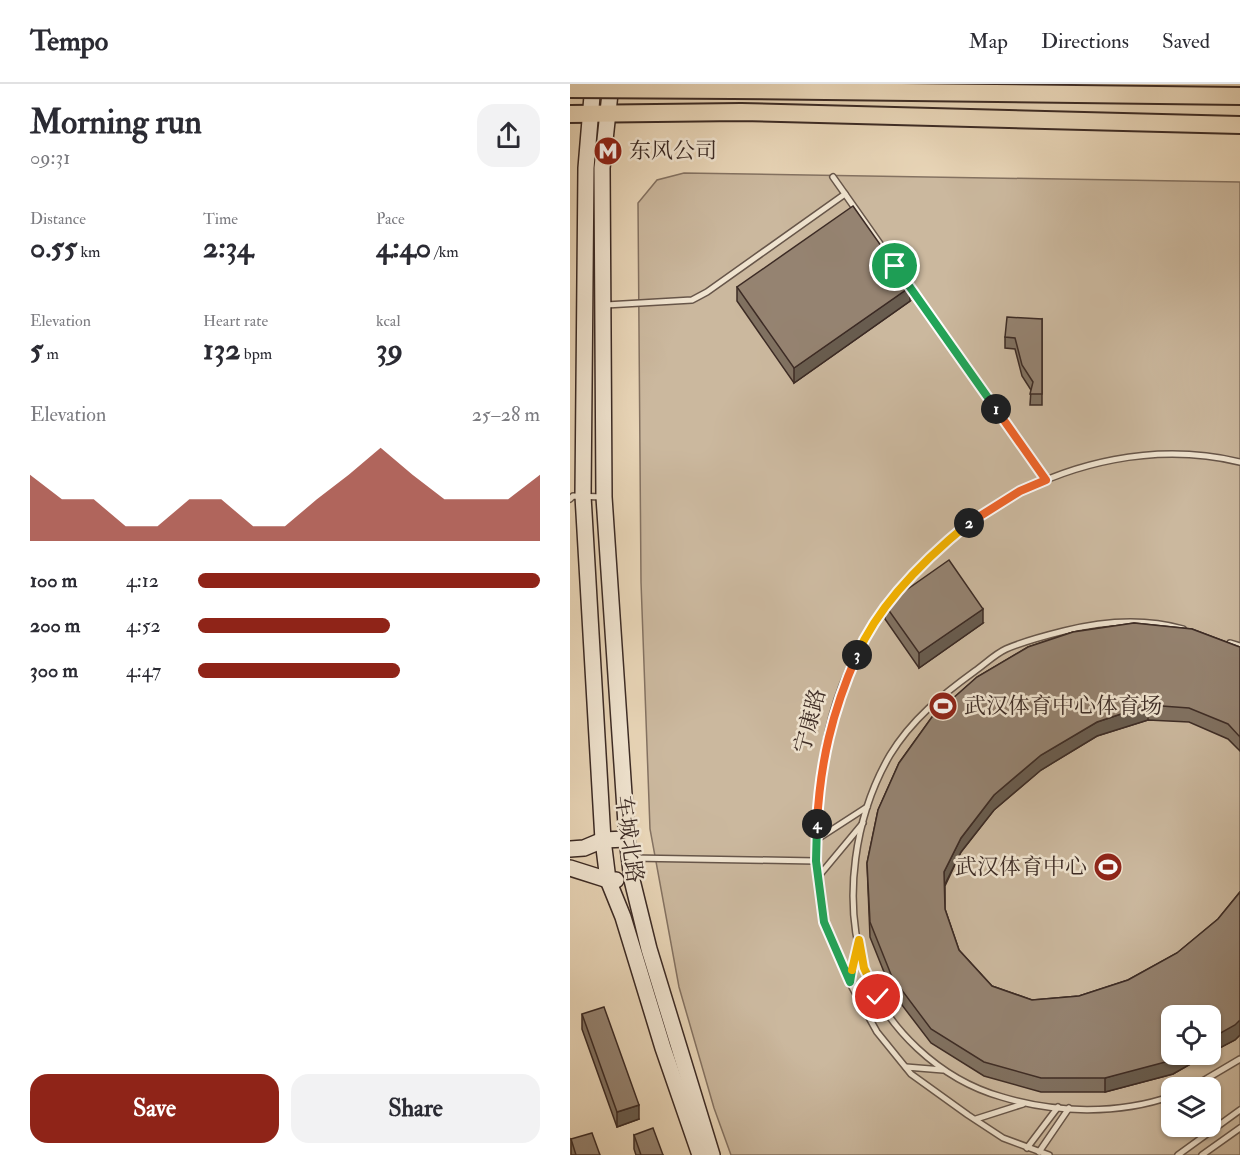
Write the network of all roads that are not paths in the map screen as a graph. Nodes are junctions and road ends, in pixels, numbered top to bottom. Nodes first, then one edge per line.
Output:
1 (593, 84) edge
2 (611, 84) edge
3 (570, 89) edge
4 (1240, 96) edge
5 (570, 114) edge
6 (590, 114) junction
7 (608, 115) junction
8 (1240, 125) edge
9 (833, 177) dead end
10 (845, 194) junction
11 (603, 306) junction
12 (1240, 462) edge
13 (1046, 480) junction
14 (574, 496) edge
15 (604, 497) junction
16 (1185, 630) edge
17 (1217, 639) edge
18 (1240, 646) edge
19 (867, 807) junction
20 (864, 822) junction
21 (627, 839) junction
22 (603, 840) junction
23 (816, 840) junction
24 (570, 849) edge
25 (630, 858) junction
26 (816, 861) junction
27 (570, 868) edge
28 (818, 877) junction
29 (608, 880) junction
30 (632, 880) junction
31 (859, 940) junction
32 (850, 982) junction
33 (1240, 1059) edge
34 (906, 1067) junction
35 (946, 1071) junction
36 (1210, 1077) edge
37 (1161, 1099) edge
38 (1024, 1104) junction
39 (1058, 1107) junction
40 (1068, 1108) junction
41 (1240, 1110) edge
42 (976, 1119) junction
43 (1240, 1128) edge
44 (1027, 1148) junction
45 (1039, 1152) junction
46 (700, 1155) edge
47 (712, 1155) edge
48 (1049, 1155) edge
49 (1178, 1155) edge
50 (1202, 1155) edge

1 - 6 main road, 车城北路
2 - 7 main road, 车城北路
3 - 4 main road, bridge
5 - 6 main road
6 - 7 main road
6 - 14 main road, 车城北路
7 - 8 main road
7 - 11 main road, 车城北路
9 - 10 lane
10 - 11 lane
10 - 13 lane
11 - 15 main road, 车城北路
12 - 13 lane, 宁康路
13 - 23 lane, 宁康路
14 - 15 lane
14 - 22 main road, 车城北路
15 - 21 main road, 车城北路
16 - 19 lane
17 - 18 lane
19 - 20 lane
19 - 23 lane
20 - 28 lane
20 - 31 lane
21 - 22 main road
21 - 25 main road, 车城北路
22 - 24 main road
22 - 29 main road, 车城北路
23 - 26 lane, 宁康路
25 - 26 lane
25 - 30 main road, 车城北路
26 - 28 lane, 宁康路
27 - 29 main road
28 - 32 lane, 宁康路
29 - 30 main road
29 - 46 main road, 车城北路
30 - 47 main road, 车城北路
31 - 32 lane
31 - 35 lane
32 - 34 lane, 宁康路
33 - 36 lane
34 - 35 lane
34 - 42 lane, 宁康路
35 - 38 lane
37 - 40 lane
38 - 39 lane
38 - 42 lane
39 - 40 lane
39 - 44 lane
40 - 45 lane
41 - 49 lane
42 - 44 lane, 宁康路
43 - 50 lane
44 - 45 lane, 宁康路
45 - 48 lane, 宁康路

